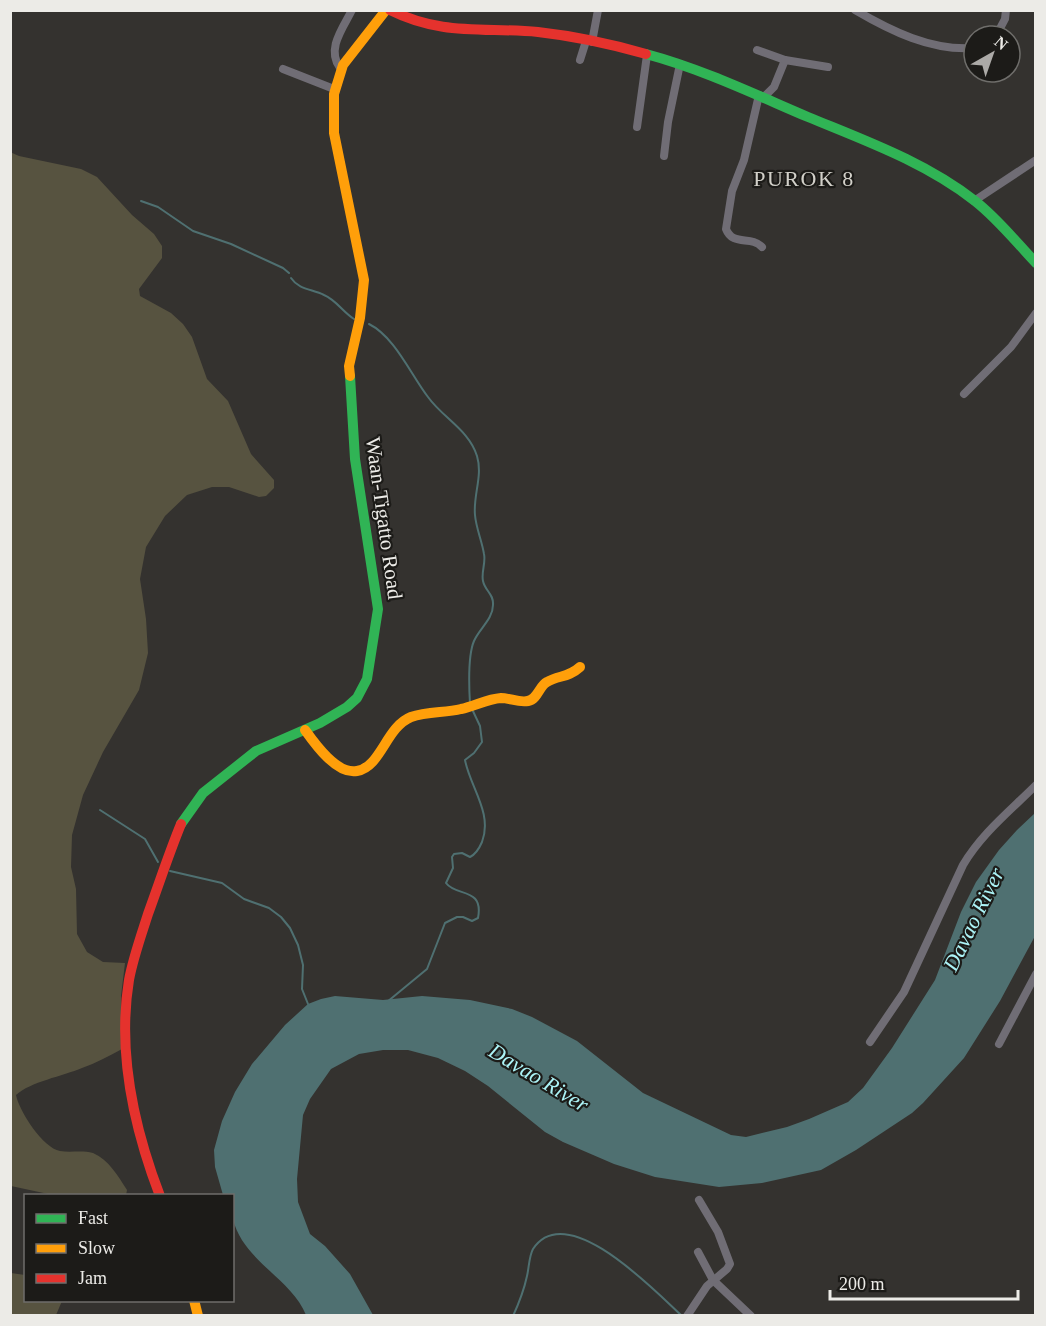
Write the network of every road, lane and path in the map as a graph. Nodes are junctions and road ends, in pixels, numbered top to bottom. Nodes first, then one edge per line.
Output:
1 (352, 10) edge
2 (388, 10) edge
3 (598, 10) edge
4 (855, 10) edge
5 (589, 41) junction
6 (962, 48) edge
7 (757, 50) dead end
8 (647, 55) junction
9 (580, 60) dead end
10 (785, 60) junction
11 (680, 64) junction
12 (828, 67) dead end
13 (340, 68) junction
14 (283, 69) dead end
15 (334, 89) junction
16 (761, 96) junction
17 (637, 127) dead end
18 (664, 156) dead end
19 (1035, 160) edge
20 (974, 201) junction
21 (762, 246) dead end
22 (1035, 263) edge
23 (1035, 313) edge
24 (964, 394) dead end
25 (580, 667) dead end
26 (305, 730) junction
27 (1035, 785) edge
28 (1035, 974) edge
29 (870, 1042) dead end
30 (999, 1044) dead end
31 (159, 1194) edge
32 (699, 1200) dead end
33 (698, 1251) dead end
34 (713, 1280) junction
35 (687, 1316) edge
36 (751, 1316) edge

1 - 13 street
2 - 5 street
2 - 13 street, Waan-Tigatto Road
3 - 5 street
4 - 6 street
5 - 8 street
5 - 9 street
7 - 10 street
8 - 11 street
8 - 17 street
10 - 12 street
10 - 16 street
11 - 16 street
11 - 18 street
13 - 15 street, Waan-Tigatto Road
14 - 15 street
15 - 26 street, Waan-Tigatto Road
16 - 20 street
16 - 21 street
19 - 20 street
20 - 22 street
23 - 24 street
25 - 26 street
26 - 31 street, Waan-Tigatto Road
27 - 29 street
28 - 30 street
32 - 34 street
33 - 34 street
34 - 35 street
34 - 36 street

